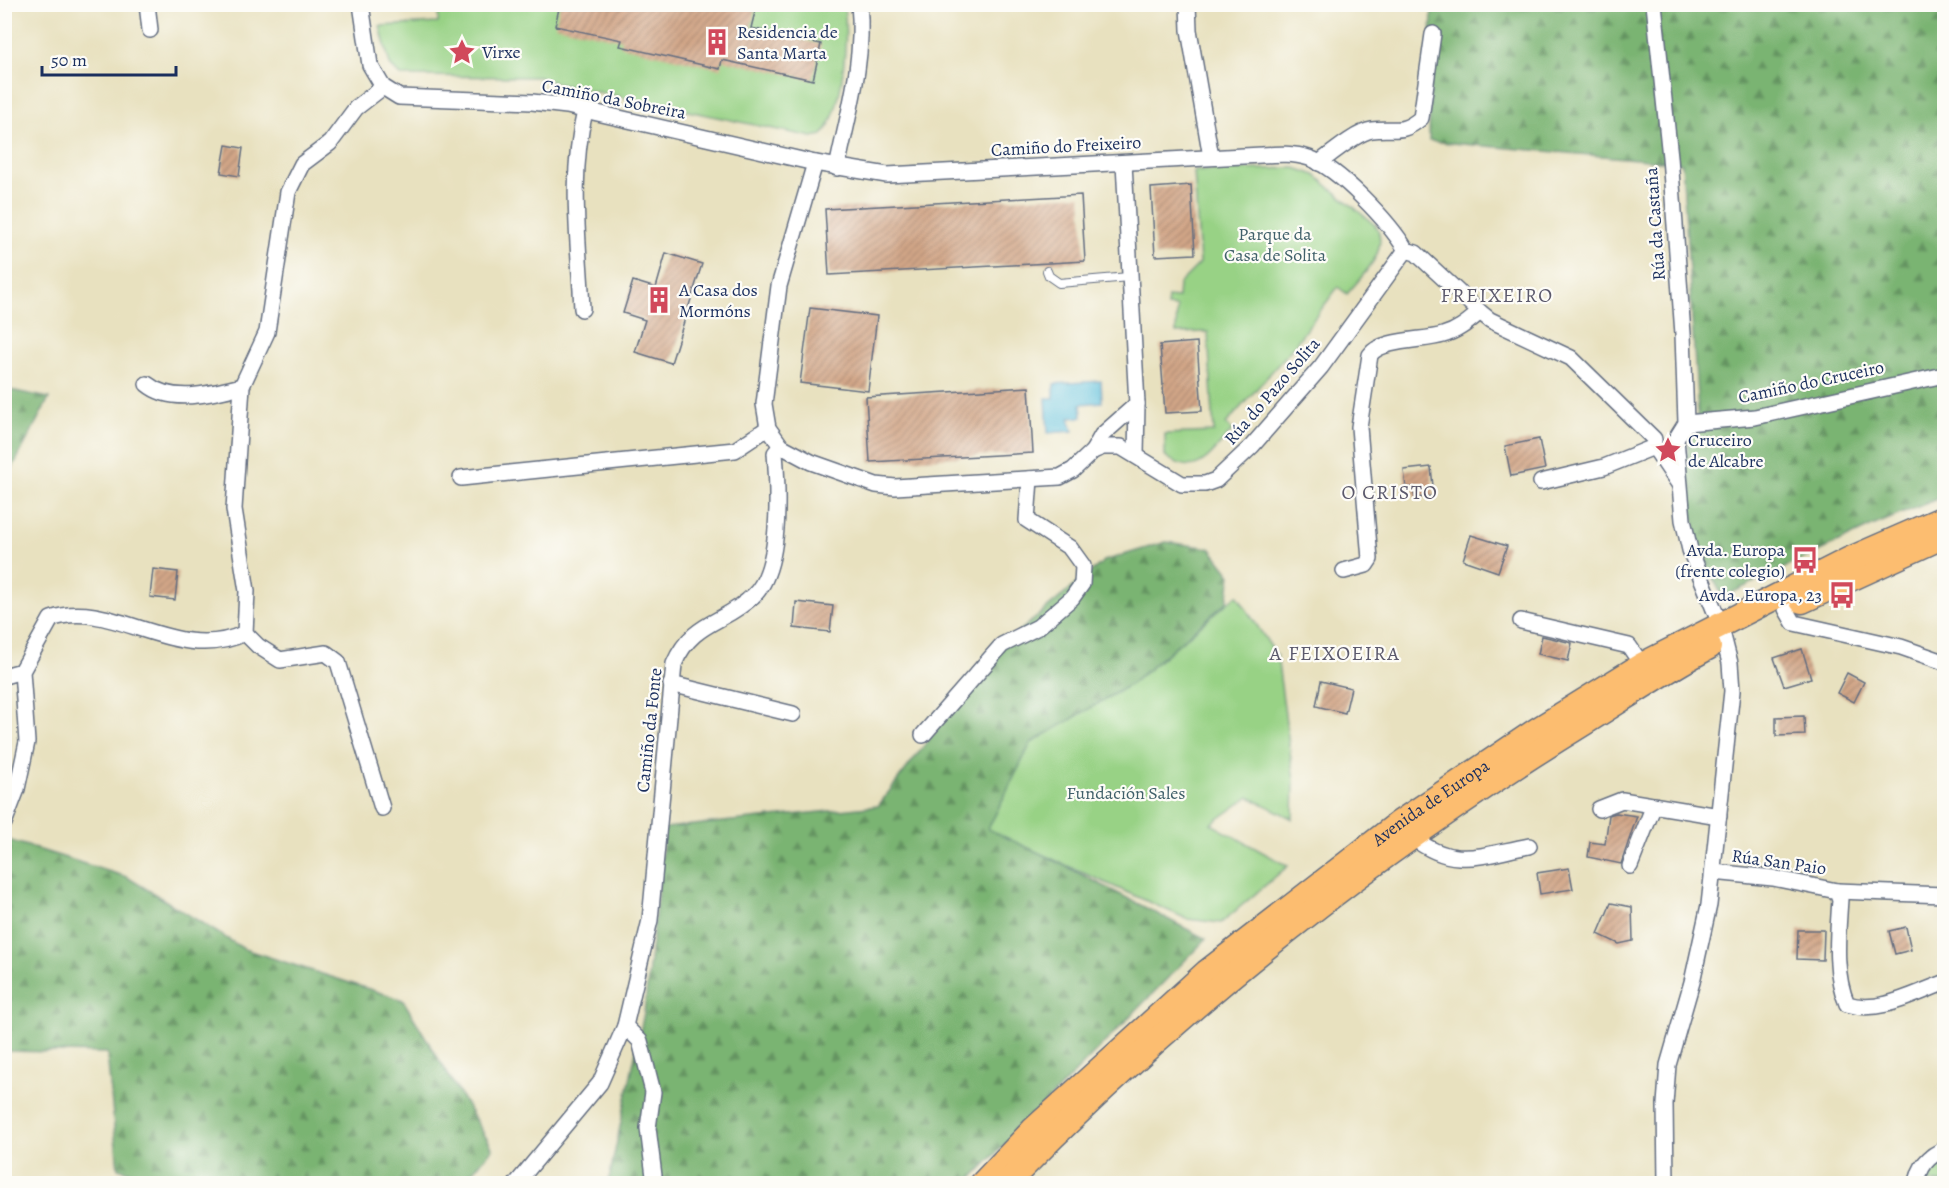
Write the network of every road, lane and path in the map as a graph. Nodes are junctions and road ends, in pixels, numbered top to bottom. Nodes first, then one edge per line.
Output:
1 (147, 4) edge
2 (361, 4) edge
3 (859, 4) edge
4 (1188, 4) edge
5 (1654, 4) edge
6 (150, 30) dead end
7 (1432, 34) dead end
8 (383, 87) junction
9 (585, 111) junction
10 (1211, 157) junction
11 (815, 163) junction
12 (1124, 163) junction
13 (1319, 163) junction
14 (837, 168) junction
15 (1406, 250) junction
16 (1047, 271) dead end
17 (1130, 277) junction
18 (582, 309) dead end
19 (1480, 312) junction
20 (1944, 375) edge
21 (147, 384) dead end
22 (242, 386) junction
23 (1137, 404) junction
24 (1686, 423) junction
25 (768, 428) junction
26 (1676, 439) junction
27 (1654, 443) junction
28 (781, 446) junction
29 (1093, 451) junction
30 (1136, 455) junction
31 (461, 478) dead end
32 (1030, 479) junction
33 (1541, 482) dead end
34 (1679, 483) junction
35 (1944, 518) edge
36 (1944, 537) edge
37 (1344, 571) dead end
38 (1786, 609) junction
39 (1521, 621) dead end
40 (1722, 632) junction
41 (245, 633) junction
42 (1944, 662) edge
43 (1642, 665) junction
44 (22, 671) junction
45 (4, 676) edge
46 (671, 684) junction
47 (793, 714) dead end
48 (924, 735) dead end
49 (1654, 805) junction
50 (382, 808) dead end
51 (1599, 809) dead end
52 (1719, 816) junction
53 (4, 824) edge
54 (1412, 837) junction
55 (1529, 846) dead end
56 (1630, 866) dead end
57 (1713, 872) junction
58 (1837, 891) junction
59 (1944, 894) edge
60 (1944, 983) edge
61 (625, 1026) junction
62 (1944, 1150) edge
63 (516, 1184) edge
64 (655, 1184) edge
65 (982, 1184) edge
66 (1006, 1184) edge
67 (1666, 1184) edge
68 (1917, 1184) edge

1 - 6 street
2 - 8 street
3 - 14 street
4 - 10 street
5 - 24 street, Rúa da Castaña
7 - 13 street
8 - 9 street, Camiño da Sobreira
8 - 22 street
9 - 11 street, Camiño da Sobreira
9 - 18 street
10 - 12 street, Camiño do Freixeiro
10 - 13 street, Camiño do Freixeiro
11 - 14 street, Camiño do Freixeiro
11 - 25 street
12 - 14 street, Camiño do Freixeiro
12 - 17 street
13 - 15 street, Camiño do Freixeiro
15 - 19 street, Camiño do Freixeiro
15 - 30 street, Rúa do Pazo Solita
16 - 17 lane
17 - 23 street
19 - 27 street, Camiño do Freixeiro
19 - 37 street
20 - 24 street, Camiño do Cruceiro
21 - 22 street
22 - 41 street
23 - 29 street
23 - 30 street
24 - 26 street
25 - 28 street
25 - 31 street
26 - 27 street
26 - 34 street
27 - 33 street
27 - 34 street, Camiño do Freixeiro
28 - 32 street
28 - 46 street, Camiño da Fonte
29 - 30 street, Rúa do Pazo Solita
29 - 32 street
32 - 48 street
34 - 40 street
35 - 40 main road, Avenida de Europa
36 - 38 main road, Avenida de Europa
38 - 40 main road, Avenida de Europa
38 - 42 street
39 - 43 street
40 - 43 main road, Avenida de Europa
40 - 52 street, Rúa San Paio
40 - 54 main road, Avenida de Europa
41 - 44 street
41 - 50 street
43 - 65 main road, Avenida de Europa
44 - 45 street
44 - 53 street
46 - 47 street
46 - 61 street, Camiño da Fonte
49 - 51 street
49 - 52 street
49 - 56 street
52 - 57 street, Rúa San Paio
54 - 55 street
54 - 66 main road, Avenida de Europa
57 - 58 street, Rúa San Paio
57 - 67 street, Rúa San Paio
58 - 59 street
58 - 60 street, Rúa San Paio
61 - 63 street, Camiño da Fonte
61 - 64 street
62 - 68 street

